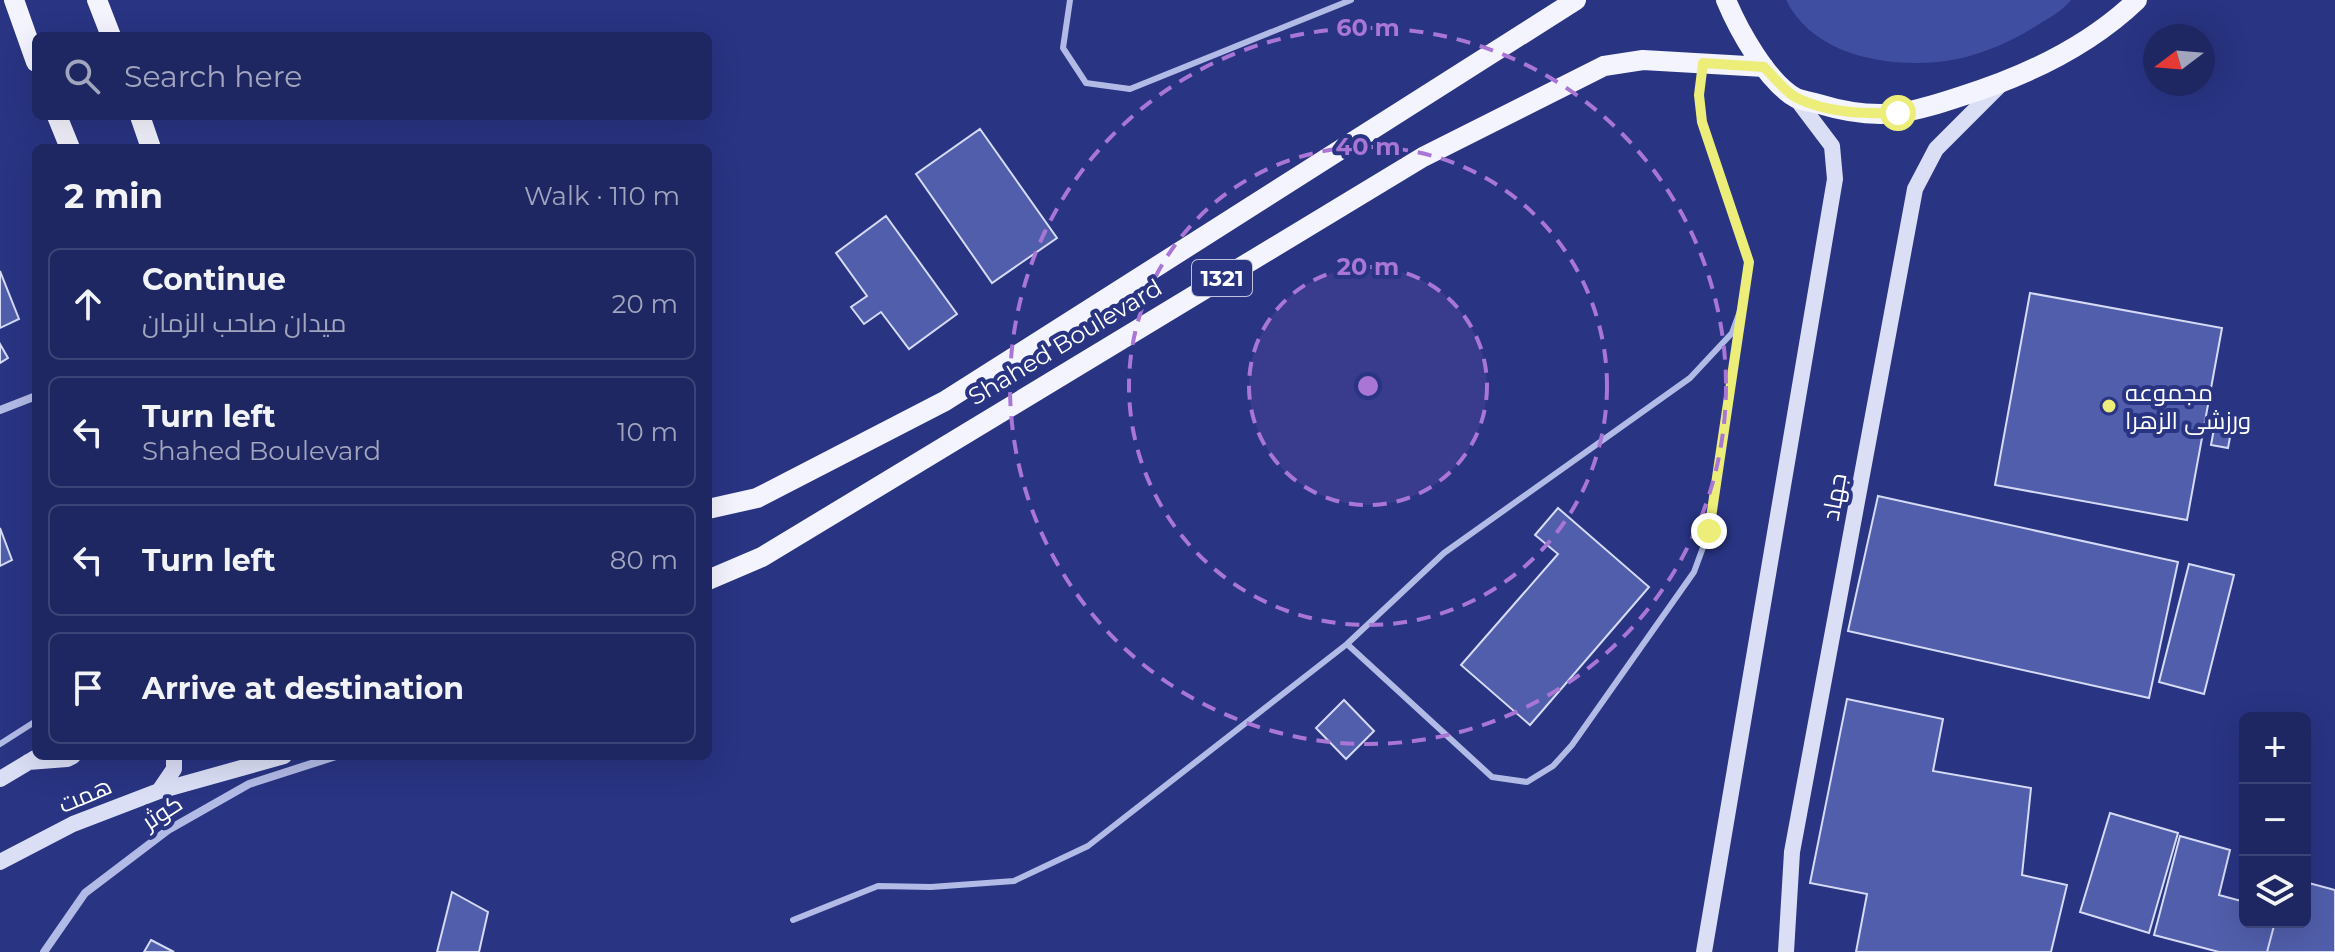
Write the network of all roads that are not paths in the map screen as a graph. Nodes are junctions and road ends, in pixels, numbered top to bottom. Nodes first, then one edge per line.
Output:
1 (14, 0) edge
2 (97, 0) edge
3 (1070, 0) edge
4 (1351, 0) edge
5 (1576, 0) edge
6 (1726, 0) edge
7 (2137, 0) edge
8 (109, 32) edge
9 (32, 51) edge
10 (1703, 63) junction
11 (1764, 67) junction
12 (2002, 83) junction
13 (1795, 97) junction
14 (59, 120) edge
15 (141, 120) edge
16 (68, 144) edge
17 (150, 144) edge
18 (1744, 300) junction
19 (32, 398) edge
20 (0, 410) edge
21 (712, 508) edge
22 (712, 578) edge
23 (1347, 644) junction
24 (32, 724) edge
25 (0, 744) edge
26 (32, 760) edge
27 (174, 760) edge
28 (270, 760) edge
29 (324, 760) edge
30 (0, 779) edge
31 (159, 791) junction
32 (0, 862) edge
33 (793, 920) dead end
34 (44, 952) edge
35 (1704, 952) edge
36 (1786, 952) edge

1 - 9 main road
2 - 8 main road
3 - 4 lane
5 - 21 main road, Shahed Boulevard / 1321
6 - 11 main road
7 - 12 main road
10 - 11 main road, Shahed Boulevard / 1321
10 - 18 lane
10 - 22 main road, Shahed Boulevard / 1321
11 - 13 main road
12 - 13 main road
12 - 36 main road, جهاد
13 - 35 main road
14 - 16 main road
15 - 17 main road
18 - 23 lane
18 - 23 lane
19 - 20 street
23 - 33 lane
24 - 25 lane
26 - 30 main road
27 - 31 main road
28 - 31 main road, همت
29 - 34 street, کوثر
31 - 32 main road, همت

